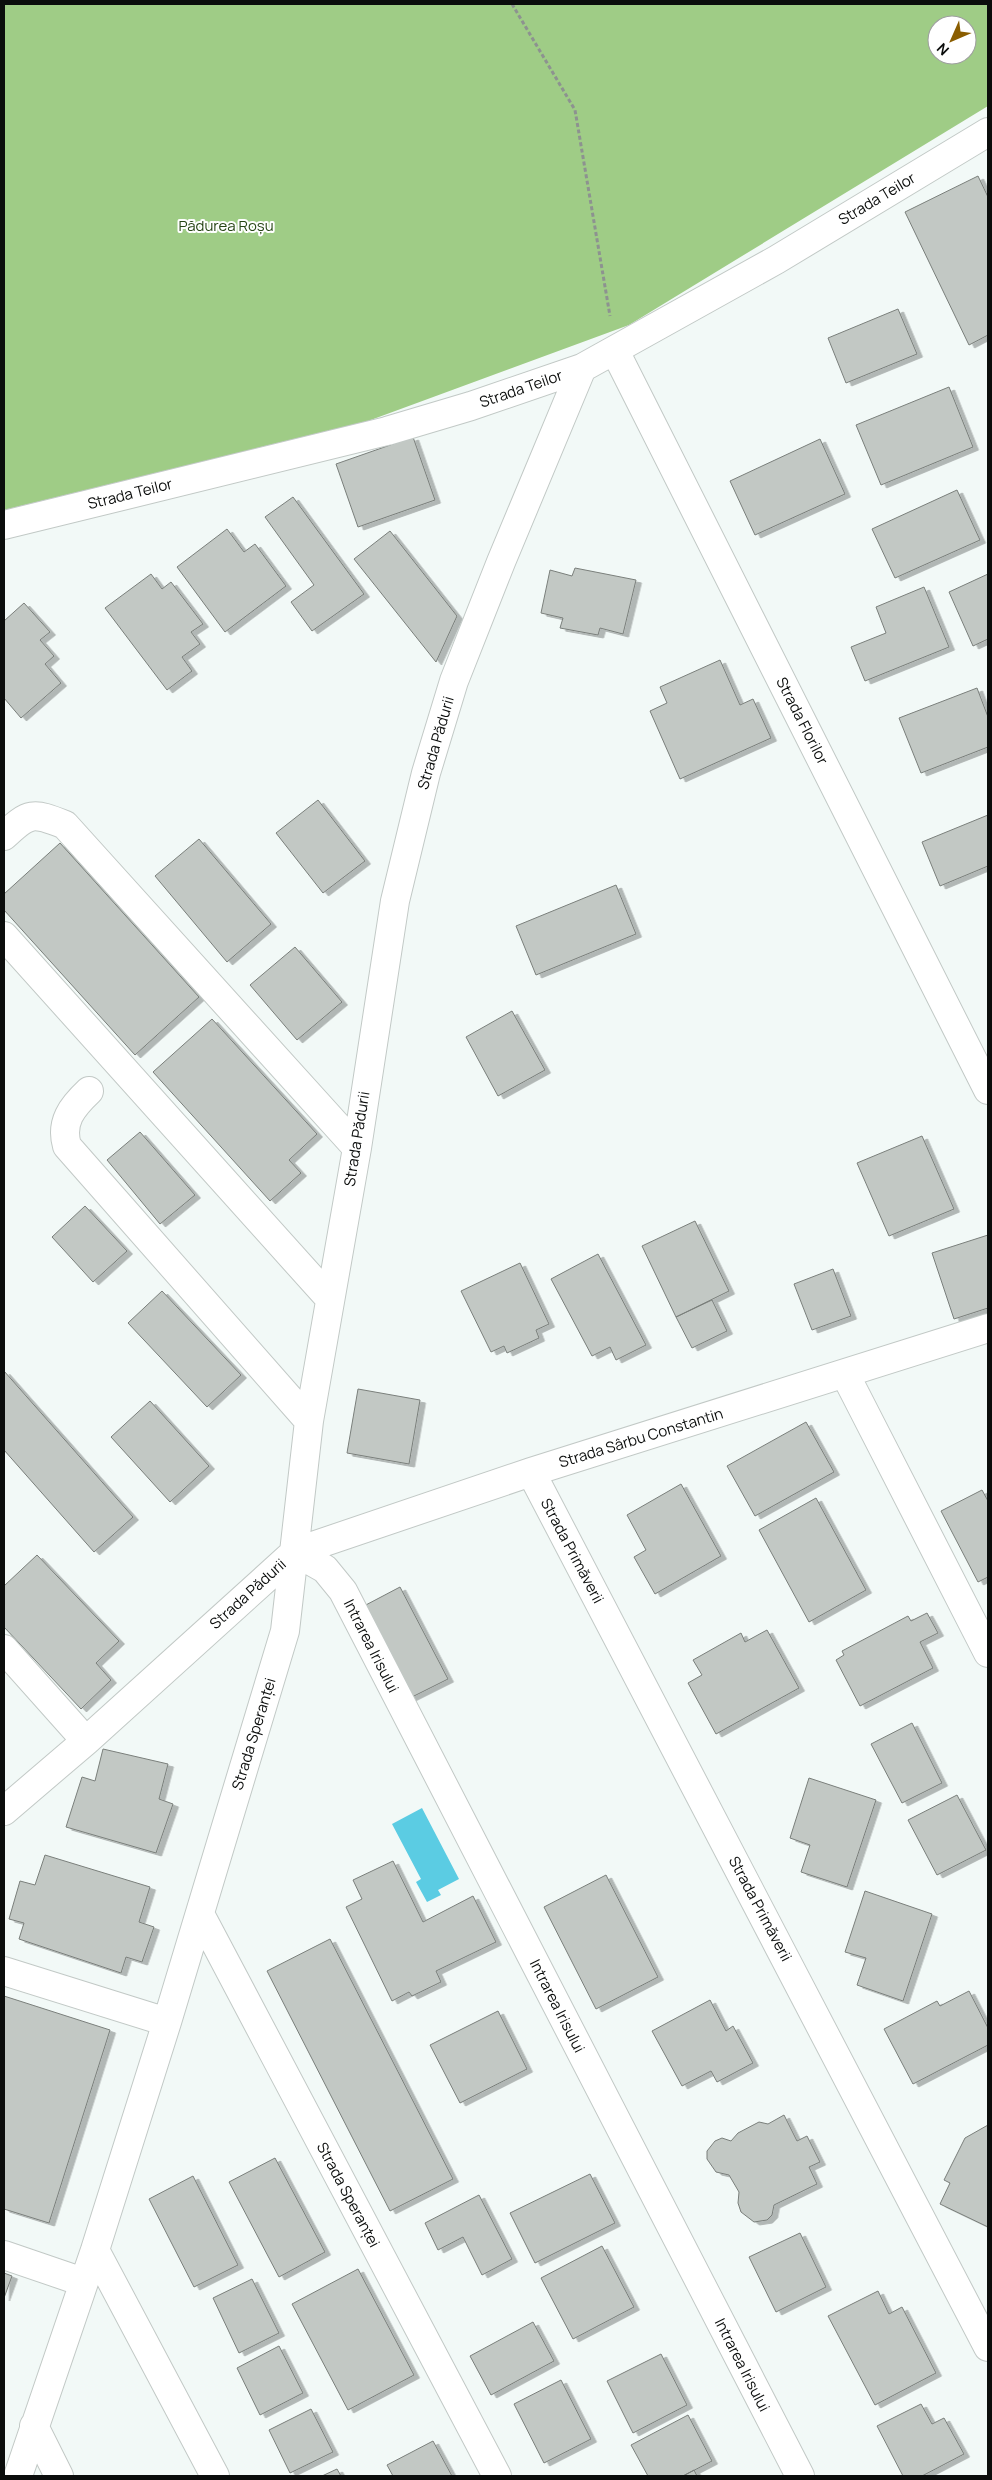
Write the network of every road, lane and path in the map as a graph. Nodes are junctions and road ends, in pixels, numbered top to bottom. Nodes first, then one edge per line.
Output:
1 (512, 4) edge
2 (988, 132) edge
3 (616, 351) junction
4 (582, 368) junction
5 (4, 525) edge
6 (4, 836) edge
7 (4, 936) edge
8 (988, 1090) edge
9 (89, 1091) dead end
10 (357, 1148) junction
11 (330, 1299) junction
12 (988, 1328) edge
13 (845, 1374) junction
14 (309, 1421) junction
15 (531, 1472) junction
16 (295, 1552) junction
17 (4, 1649) edge
18 (988, 1654) edge
19 (86, 1741) junction
20 (4, 1811) edge
21 (200, 1914) junction
22 (4, 1971) edge
23 (167, 2022) junction
24 (95, 2250) junction
25 (4, 2255) edge
26 (83, 2282) junction
27 (988, 2347) edge
28 (34, 2426) junction
29 (18, 2476) edge
30 (59, 2476) edge
31 (215, 2476) edge
32 (497, 2476) edge
33 (800, 2476) edge

1 - 3 path
2 - 3 street, Strada Teilor
3 - 4 street, Strada Teilor
3 - 8 street, Strada Florilor
4 - 5 street, Strada Teilor
4 - 10 street, Strada Pădurii
6 - 10 street
7 - 11 street
9 - 14 street
10 - 11 street, Strada Pădurii
11 - 14 street, Strada Pădurii
12 - 13 street, Strada Sârbu Constantin
13 - 15 street, Strada Sârbu Constantin
13 - 18 street
14 - 16 street, Strada Pădurii
15 - 16 street, Strada Sârbu Constantin
15 - 27 street, Strada Primăverii
16 - 19 street, Strada Pădurii
16 - 21 street, Strada Speranței
16 - 33 street, Intrarea Irisului
17 - 19 street
19 - 20 street, Strada Pădurii
21 - 23 street, Strada Speranței
21 - 32 street, Strada Speranței
22 - 23 street
23 - 24 street, Strada Speranței
24 - 26 street, Strada Speranței
24 - 31 street
25 - 26 street
26 - 28 street, Strada Speranței
28 - 29 street, Strada Speranței
28 - 30 street

